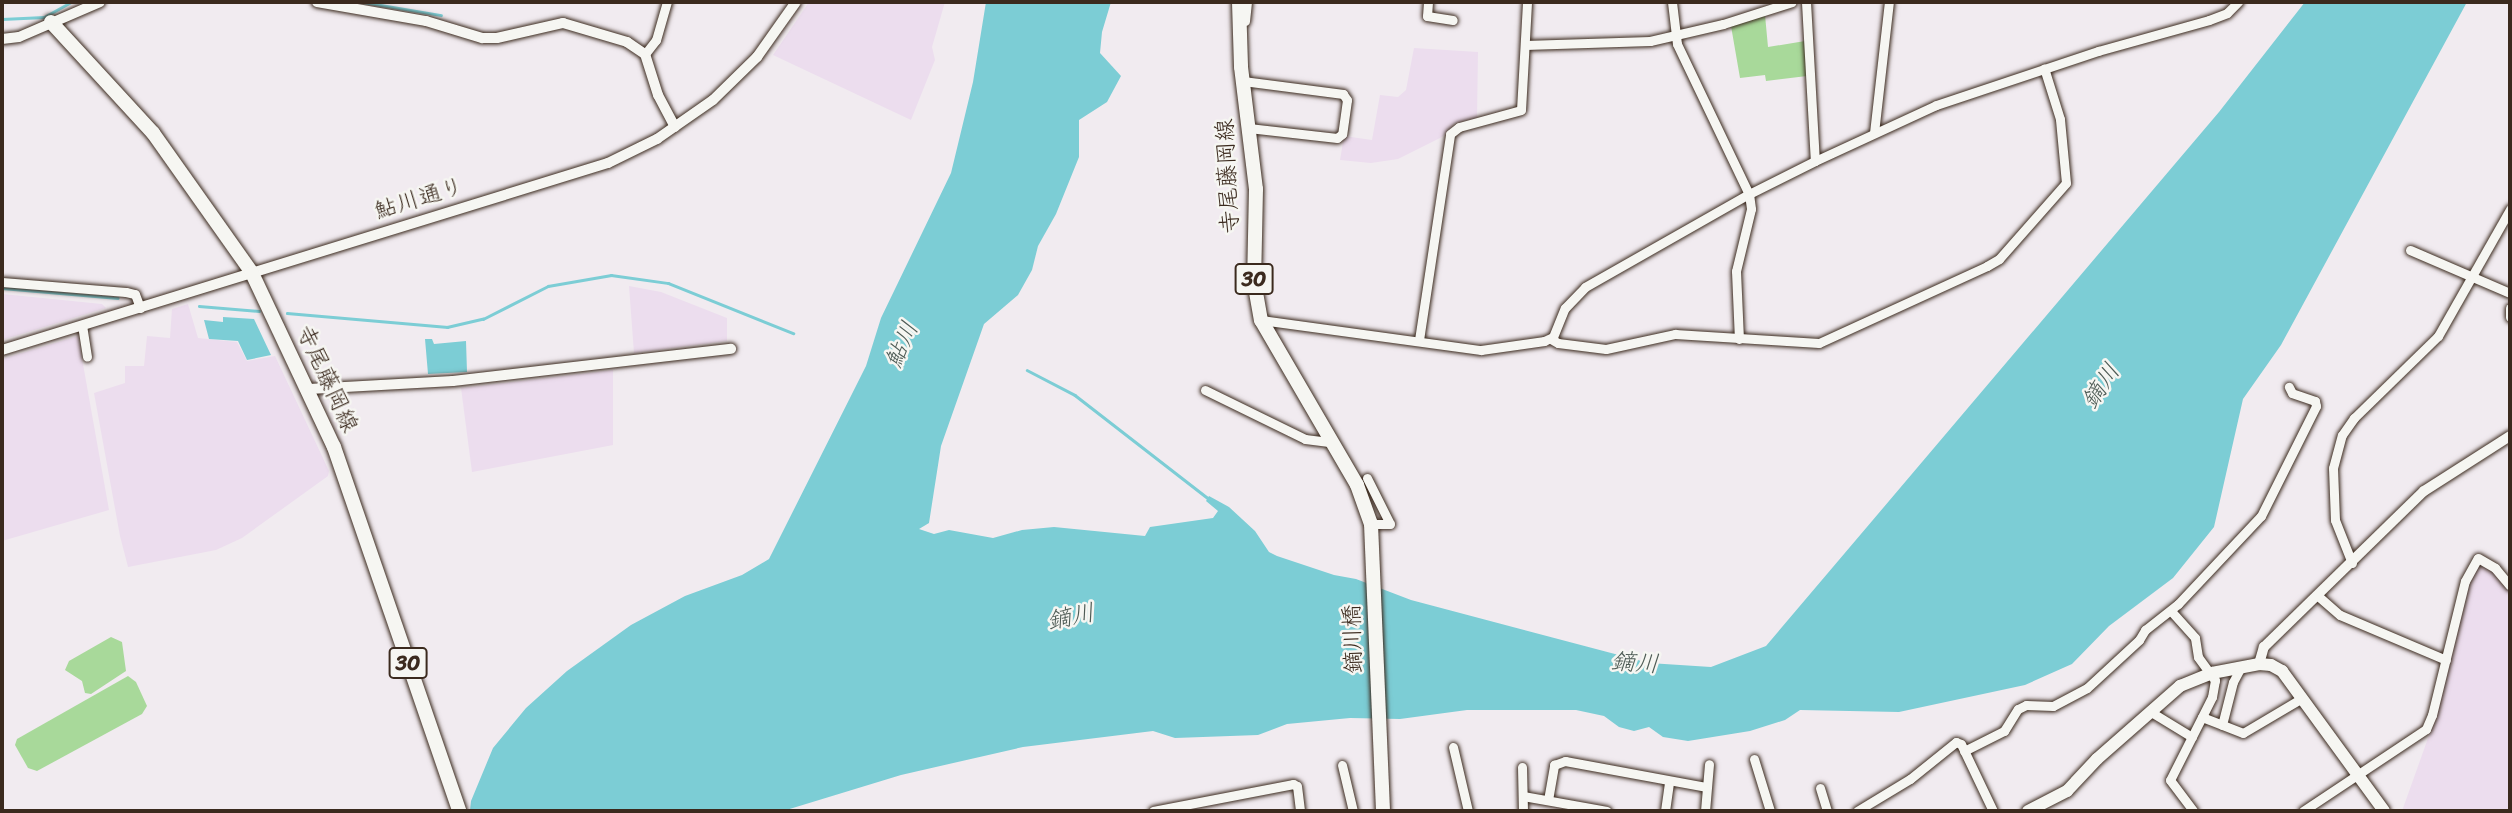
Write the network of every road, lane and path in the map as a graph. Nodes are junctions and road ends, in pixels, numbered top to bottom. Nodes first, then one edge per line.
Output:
1 (100, 2) edge
2 (317, 2) edge
3 (667, 2) edge
4 (796, 2) edge
5 (1239, 2) edge
6 (1247, 2) edge
7 (1428, 2) edge
8 (1527, 2) edge
9 (1672, 2) edge
10 (1792, 2) edge
11 (1806, 2) edge
12 (1889, 2) edge
13 (2238, 2) edge
14 (1453, 20) dead end
15 (51, 22) junction
16 (1239, 24) junction
17 (1674, 35) junction
18 (2, 39) edge
19 (1525, 45) junction
20 (645, 54) junction
21 (2044, 68) junction
22 (1243, 81) junction
23 (675, 127) junction
24 (1249, 128) junction
25 (1874, 133) junction
26 (1815, 161) junction
27 (1749, 194) junction
28 (2510, 209) edge
29 (2410, 250) dead end
30 (252, 273) junction
31 (2470, 276) junction
32 (2, 282) edge
33 (2510, 293) edge
34 (141, 307) junction
35 (2510, 308) edge
36 (2510, 317) edge
37 (1261, 320) junction
38 (82, 325) junction
39 (1551, 339) junction
40 (1739, 339) junction
41 (1419, 340) junction
42 (731, 349) dead end
43 (2, 350) edge
44 (86, 358) dead end
45 (2289, 387) dead end
46 (309, 389) junction
47 (1205, 390) dead end
48 (2510, 436) edge
49 (1331, 442) junction
50 (1367, 478) dead end
51 (1371, 526) junction
52 (2352, 563) junction
53 (2510, 586) edge
54 (2318, 596) junction
55 (2171, 611) junction
56 (2445, 660) junction
57 (2259, 664) junction
58 (2241, 667) junction
59 (2212, 673) junction
60 (2302, 698) junction
61 (2151, 712) junction
62 (2202, 717) junction
63 (2222, 725) junction
64 (2192, 737) junction
65 (1453, 747) dead end
66 (1964, 751) junction
67 (1754, 759) dead end
68 (1709, 764) dead end
69 (1342, 765) dead end
70 (1522, 767) dead end
71 (2357, 774) junction
72 (1669, 782) junction
73 (1706, 787) junction
74 (1821, 788) dead end
75 (1523, 796) junction
76 (1548, 800) junction
77 (1198, 807) edge
78 (1566, 808) edge
79 (459, 811) edge
80 (1153, 811) edge
81 (1300, 811) edge
82 (1353, 811) edge
83 (1383, 811) edge
84 (1468, 811) edge
85 (1523, 811) edge
86 (1607, 811) edge
87 (1665, 811) edge
88 (1705, 811) edge
89 (1770, 811) edge
90 (1827, 811) edge
91 (1857, 811) edge
92 (1993, 811) edge
93 (2028, 811) edge
94 (2193, 811) edge
95 (2303, 811) edge
96 (2384, 811) edge

1 - 15 street
2 - 20 street
3 - 20 street
4 - 23 street, 鮎川通り
5 - 16 main road, 寺尾藤岡線 / 30
6 - 16 street
7 - 14 street
8 - 19 street
9 - 17 street
10 - 17 street
11 - 26 street
12 - 25 street
13 - 21 street
15 - 18 street
15 - 30 main road, 寺尾藤岡線
16 - 22 main road, 寺尾藤岡線 / 30
17 - 19 street
17 - 27 street
19 - 41 street
20 - 23 street
21 - 25 street
21 - 40 street
22 - 24 main road, 寺尾藤岡線 / 30
22 - 24 street
23 - 30 street, 鮎川通り
24 - 37 main road, 寺尾藤岡線 / 30
25 - 26 street
26 - 27 street
27 - 39 street
27 - 40 street
28 - 31 street
29 - 31 street
30 - 34 street, 鮎川通り
30 - 46 main road, 寺尾藤岡線 / 30
31 - 33 street
31 - 52 street
32 - 34 street
34 - 38 street, 鮎川通り
35 - 36 street
37 - 41 street
37 - 49 main road, 寺尾藤岡線 / 30
38 - 43 street, 鮎川通り
38 - 44 street
39 - 40 street
39 - 41 street
42 - 46 street
45 - 55 street
46 - 79 main road, 寺尾藤岡線 / 30
47 - 49 street
48 - 52 street
49 - 51 main road, 寺尾藤岡線 / 30
50 - 51 street
51 - 83 main road, 鏑川橋 / 30
52 - 54 street
53 - 56 street
54 - 56 street
54 - 57 street
55 - 59 street
55 - 66 street
56 - 71 street
57 - 58 main road
57 - 60 main road
58 - 59 main road
58 - 63 street
59 - 61 main road
59 - 62 street
60 - 63 street
60 - 71 main road
61 - 64 street
61 - 93 main road
62 - 63 street
62 - 64 street
64 - 94 street
65 - 84 street
66 - 91 street
66 - 92 street
67 - 89 street
68 - 73 street
69 - 82 street
70 - 75 street
71 - 95 street
71 - 96 main road
72 - 73 street
72 - 76 street
72 - 87 street
73 - 88 street
74 - 90 street
75 - 76 street
75 - 85 street
76 - 78 street
77 - 80 street
77 - 81 street
78 - 86 street

